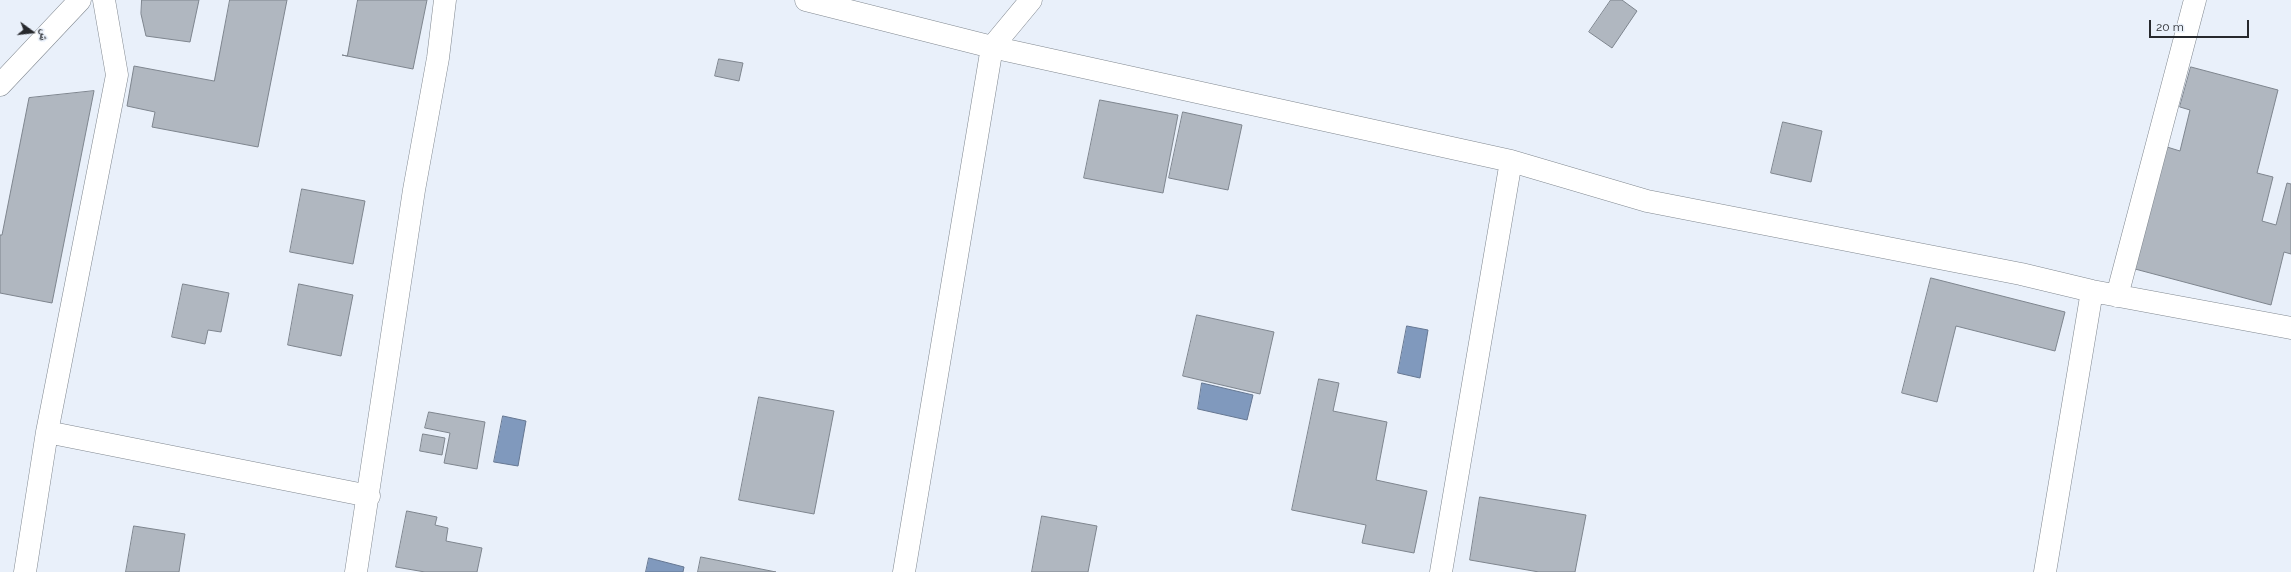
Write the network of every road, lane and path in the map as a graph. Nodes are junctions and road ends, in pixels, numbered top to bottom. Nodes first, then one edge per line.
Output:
1 (80, 0) edge
2 (104, 0) edge
3 (445, 0) edge
4 (806, 0) edge
5 (1031, 0) edge
6 (2195, 0) edge
7 (992, 47) junction
8 (0, 85) edge
9 (1511, 161) junction
10 (2092, 291) junction
11 (2117, 296) junction
12 (2291, 328) edge
13 (47, 432) junction
14 (369, 496) junction
15 (25, 572) edge
16 (356, 572) edge
17 (904, 572) edge
18 (1441, 572) edge
19 (2045, 572) edge

1 - 8 street
2 - 13 street
3 - 14 street
4 - 7 street
5 - 7 street
6 - 11 street
7 - 9 street
7 - 17 street
9 - 10 street
9 - 18 street
10 - 11 street
10 - 19 street
11 - 12 street
13 - 14 street
13 - 15 street
14 - 16 street

